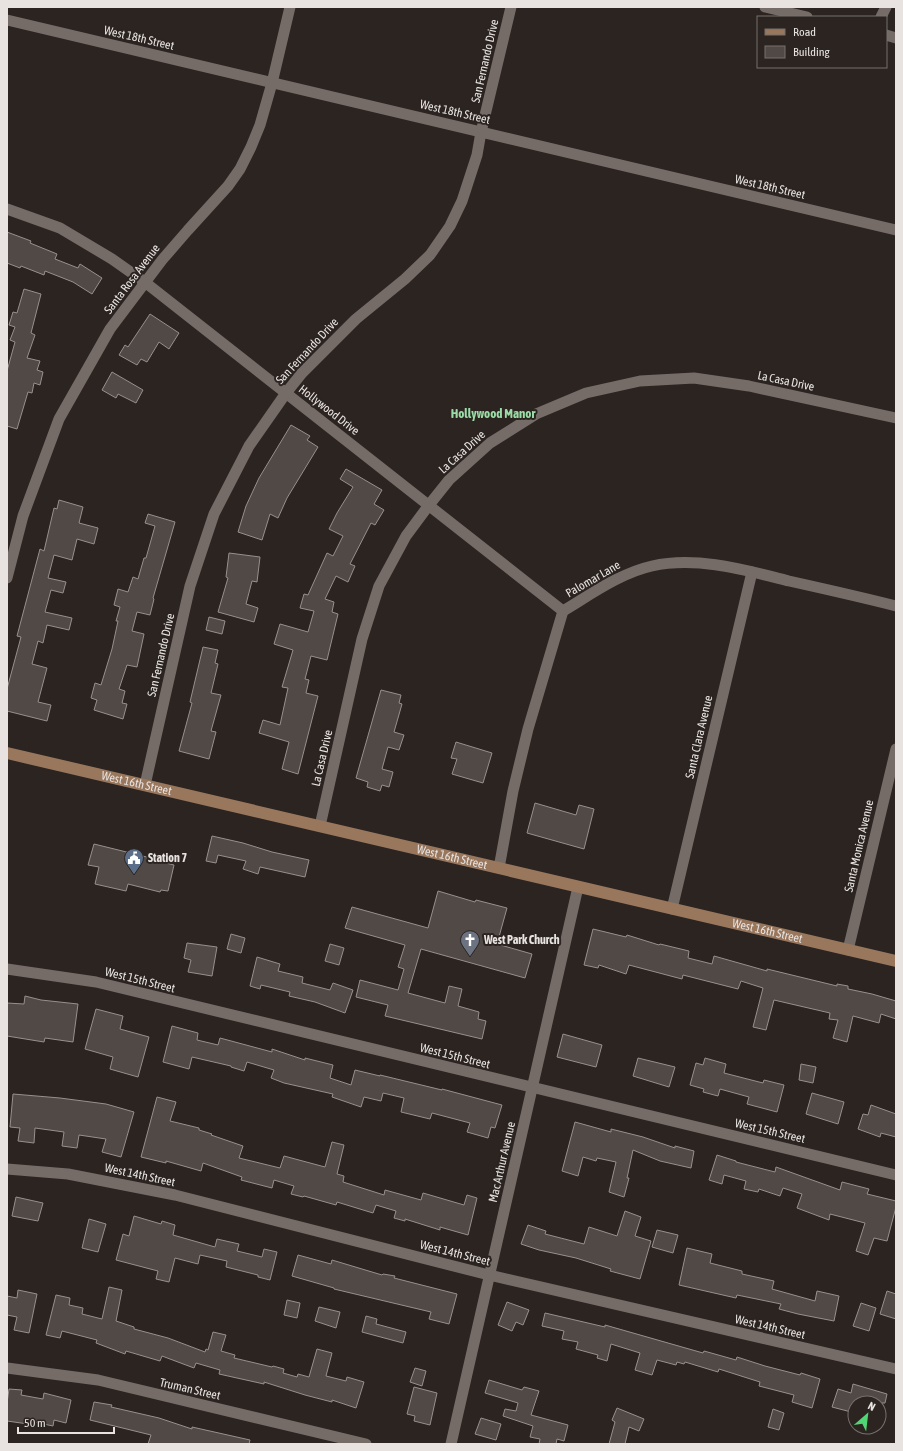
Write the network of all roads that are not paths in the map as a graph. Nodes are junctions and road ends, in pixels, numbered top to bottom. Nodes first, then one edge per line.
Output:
1 (290, 7) edge
2 (511, 7) edge
3 (765, 7) edge
4 (886, 7) edge
5 (803, 16) edge
6 (882, 16) edge
7 (7, 20) edge
8 (272, 82) junction
9 (481, 132) junction
10 (7, 209) edge
11 (896, 230) edge
12 (146, 283) junction
13 (286, 393) junction
14 (896, 418) edge
15 (428, 505) junction
16 (752, 572) junction
17 (7, 578) edge
18 (896, 606) edge
19 (563, 611) junction
20 (896, 748) edge
21 (7, 753) edge
22 (145, 785) junction
23 (320, 826) junction
24 (499, 868) junction
25 (578, 887) junction
26 (672, 909) junction
27 (848, 950) junction
28 (896, 962) edge
29 (7, 969) edge
30 (532, 1088) junction
31 (7, 1169) edge
32 (896, 1175) edge
33 (489, 1275) junction
34 (7, 1368) edge
35 (896, 1369) edge
36 (366, 1444) edge
37 (451, 1444) edge

1 - 8 street, Santa Rosa Avenue
2 - 9 street, San Fernando Drive
3 - 5 street
4 - 6 street
7 - 8 street, West 18th Street
8 - 9 street, West 18th Street
8 - 12 street, Santa Rosa Avenue
9 - 11 street, West 18th Street
9 - 13 street, San Fernando Drive
10 - 12 street, Hollywood Drive
12 - 13 street, Hollywood Drive
12 - 17 street, Santa Rosa Avenue
13 - 15 street, Hollywood Drive
13 - 22 street, San Fernando Drive
14 - 15 street, La Casa Drive
15 - 19 street, Hollywood Drive
15 - 23 street, La Casa Drive
16 - 18 street, Palomar Lane
16 - 19 street, Palomar Lane
16 - 26 street, Santa Clara Avenue
19 - 24 street, Palomar Lane
20 - 27 street, Santa Monica Avenue
21 - 22 main road, West 16th Street
22 - 23 main road, West 16th Street
23 - 24 main road, West 16th Street
24 - 25 main road, West 16th Street
25 - 26 main road, West 16th Street
25 - 30 street, Mac Arthur Avenue
26 - 27 main road, West 16th Street
27 - 28 main road, West 16th Street
29 - 30 street, West 15th Street
30 - 32 street, West 15th Street
30 - 33 street, Mac Arthur Avenue
31 - 33 street, West 14th Street
33 - 35 street, West 14th Street
33 - 37 street, Mac Arthur Avenue
34 - 36 street, Truman Street

